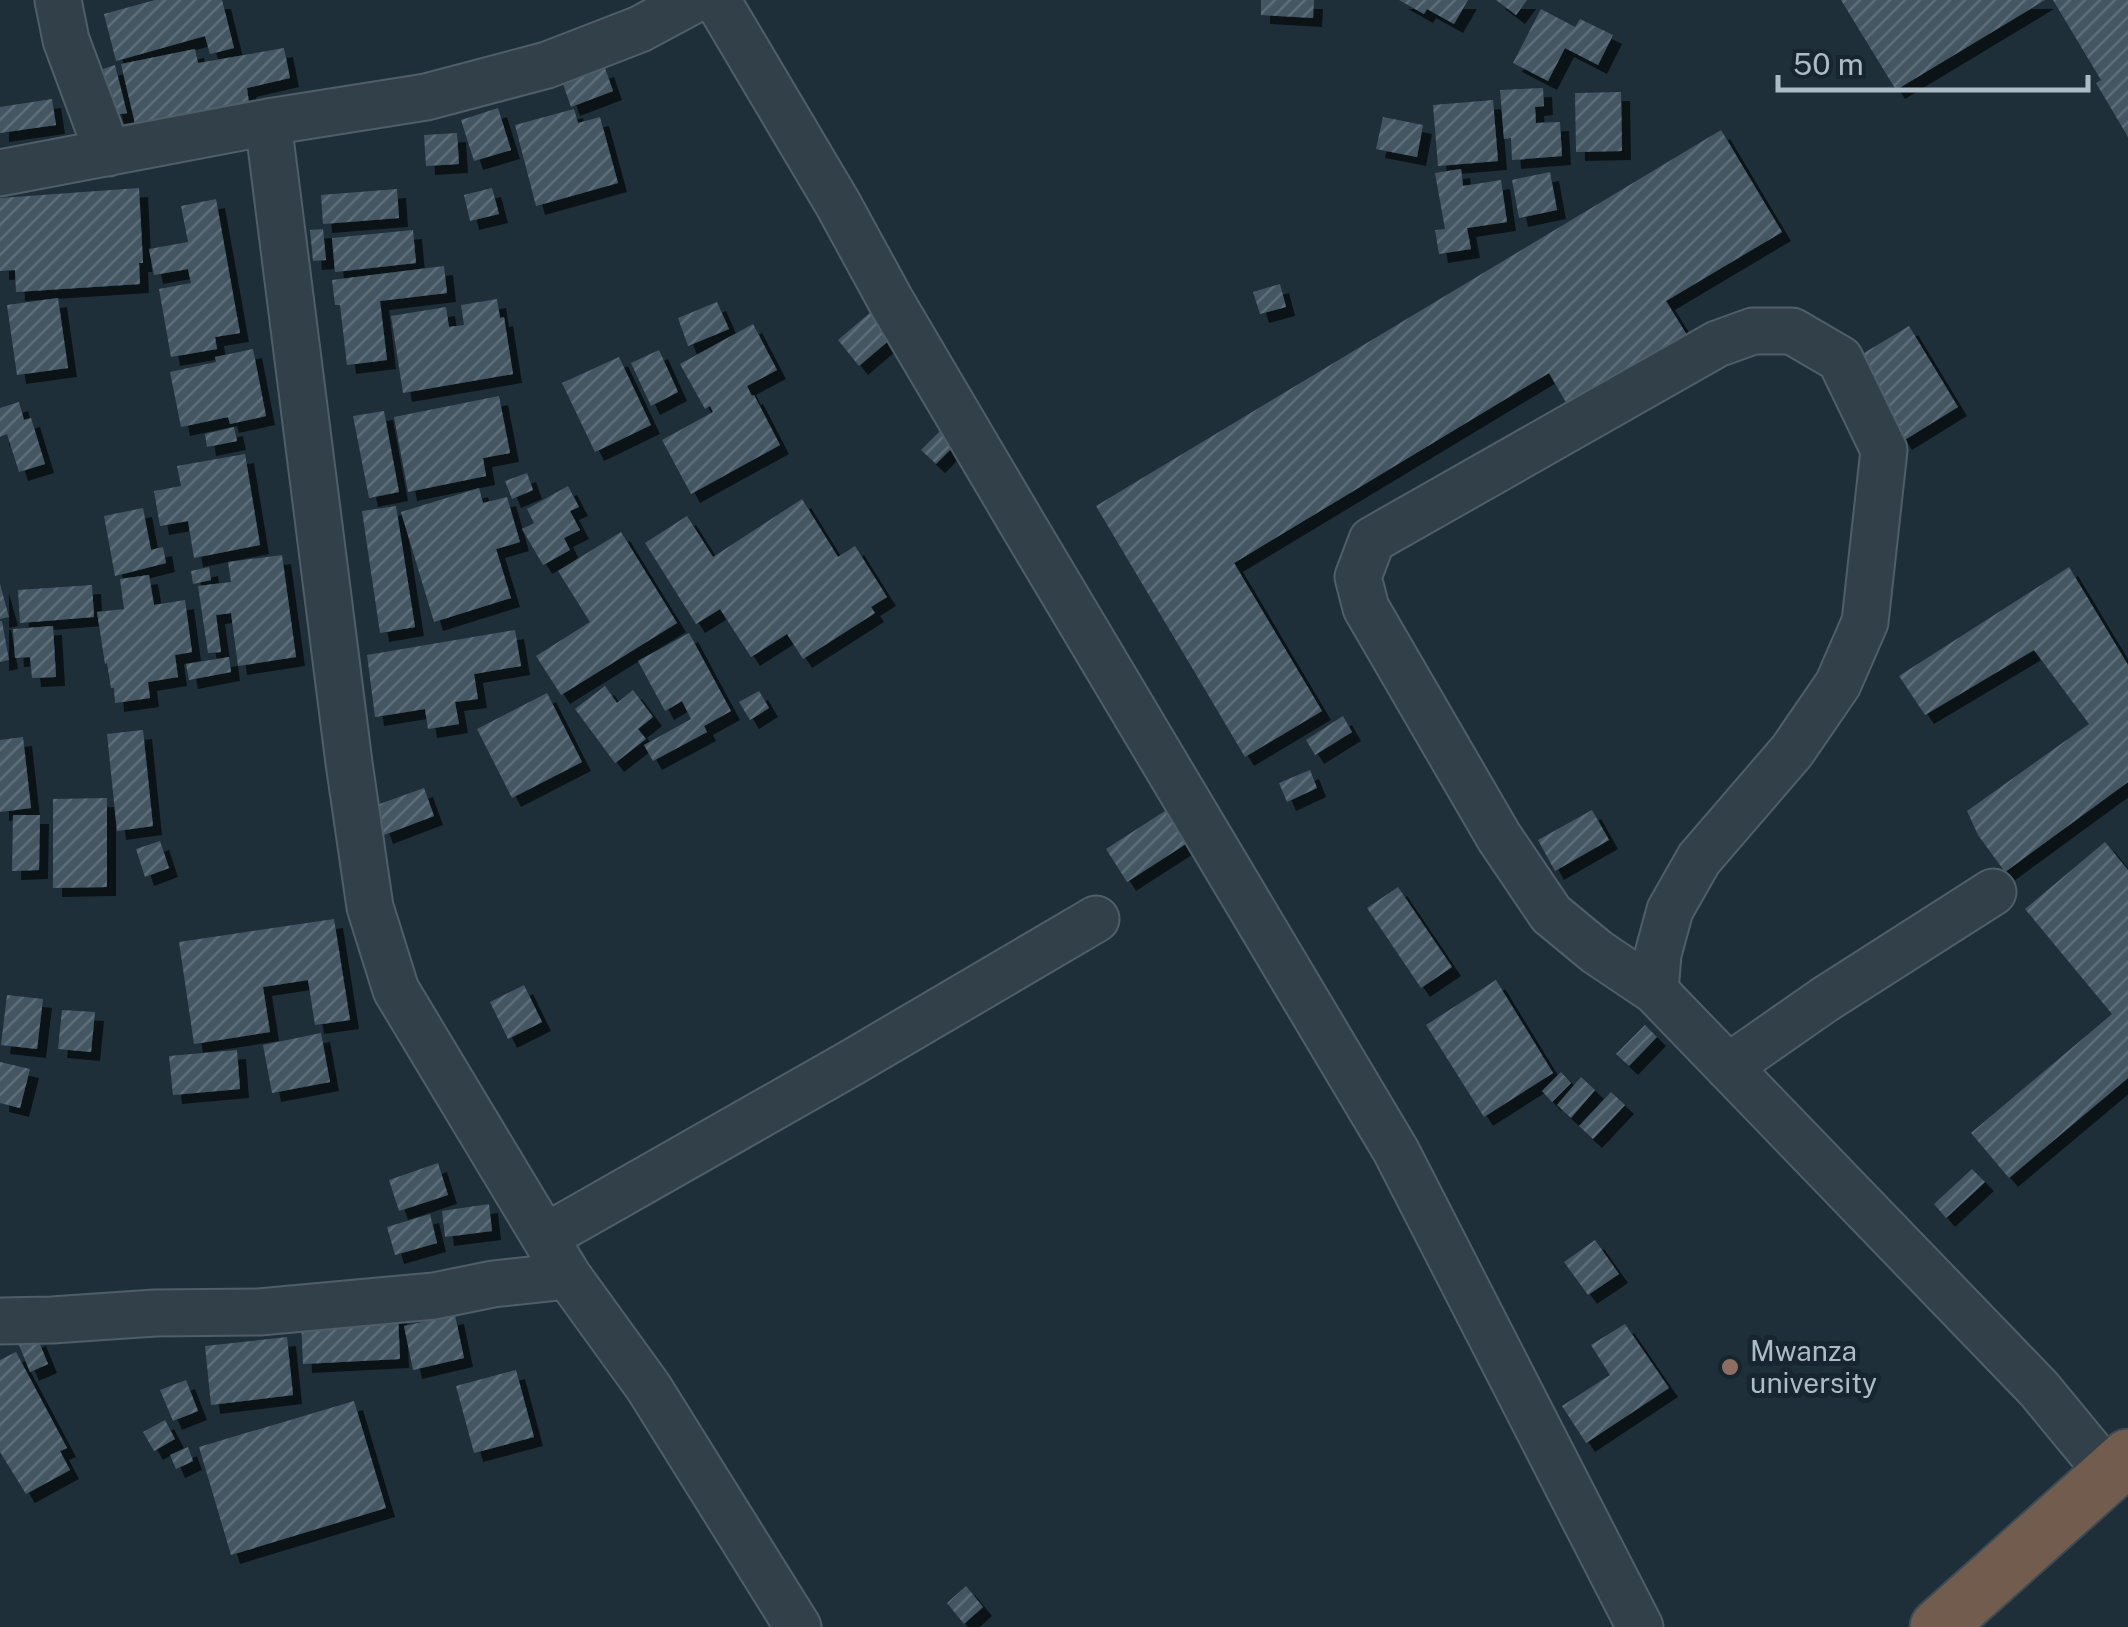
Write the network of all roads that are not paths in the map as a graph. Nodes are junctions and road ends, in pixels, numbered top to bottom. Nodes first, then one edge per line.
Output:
1 (58, 0) edge
2 (694, 0) edge
3 (717, 0) edge
4 (268, 122) junction
5 (108, 153) junction
6 (0, 173) edge
7 (1994, 892) dead end
8 (1096, 919) dead end
9 (1654, 991) junction
10 (1728, 1067) junction
11 (545, 1238) junction
12 (568, 1276) junction
13 (0, 1321) edge
14 (2118, 1465) edge
15 (798, 1627) edge
16 (1640, 1627) edge
17 (1938, 1627) edge

1 - 5 street
2 - 4 street
3 - 16 street
4 - 5 street
4 - 11 street
5 - 6 street
7 - 10 street
8 - 11 street
9 - 9 street
9 - 10 street
10 - 14 street
11 - 12 street
12 - 13 street
12 - 15 street
14 - 17 highway

